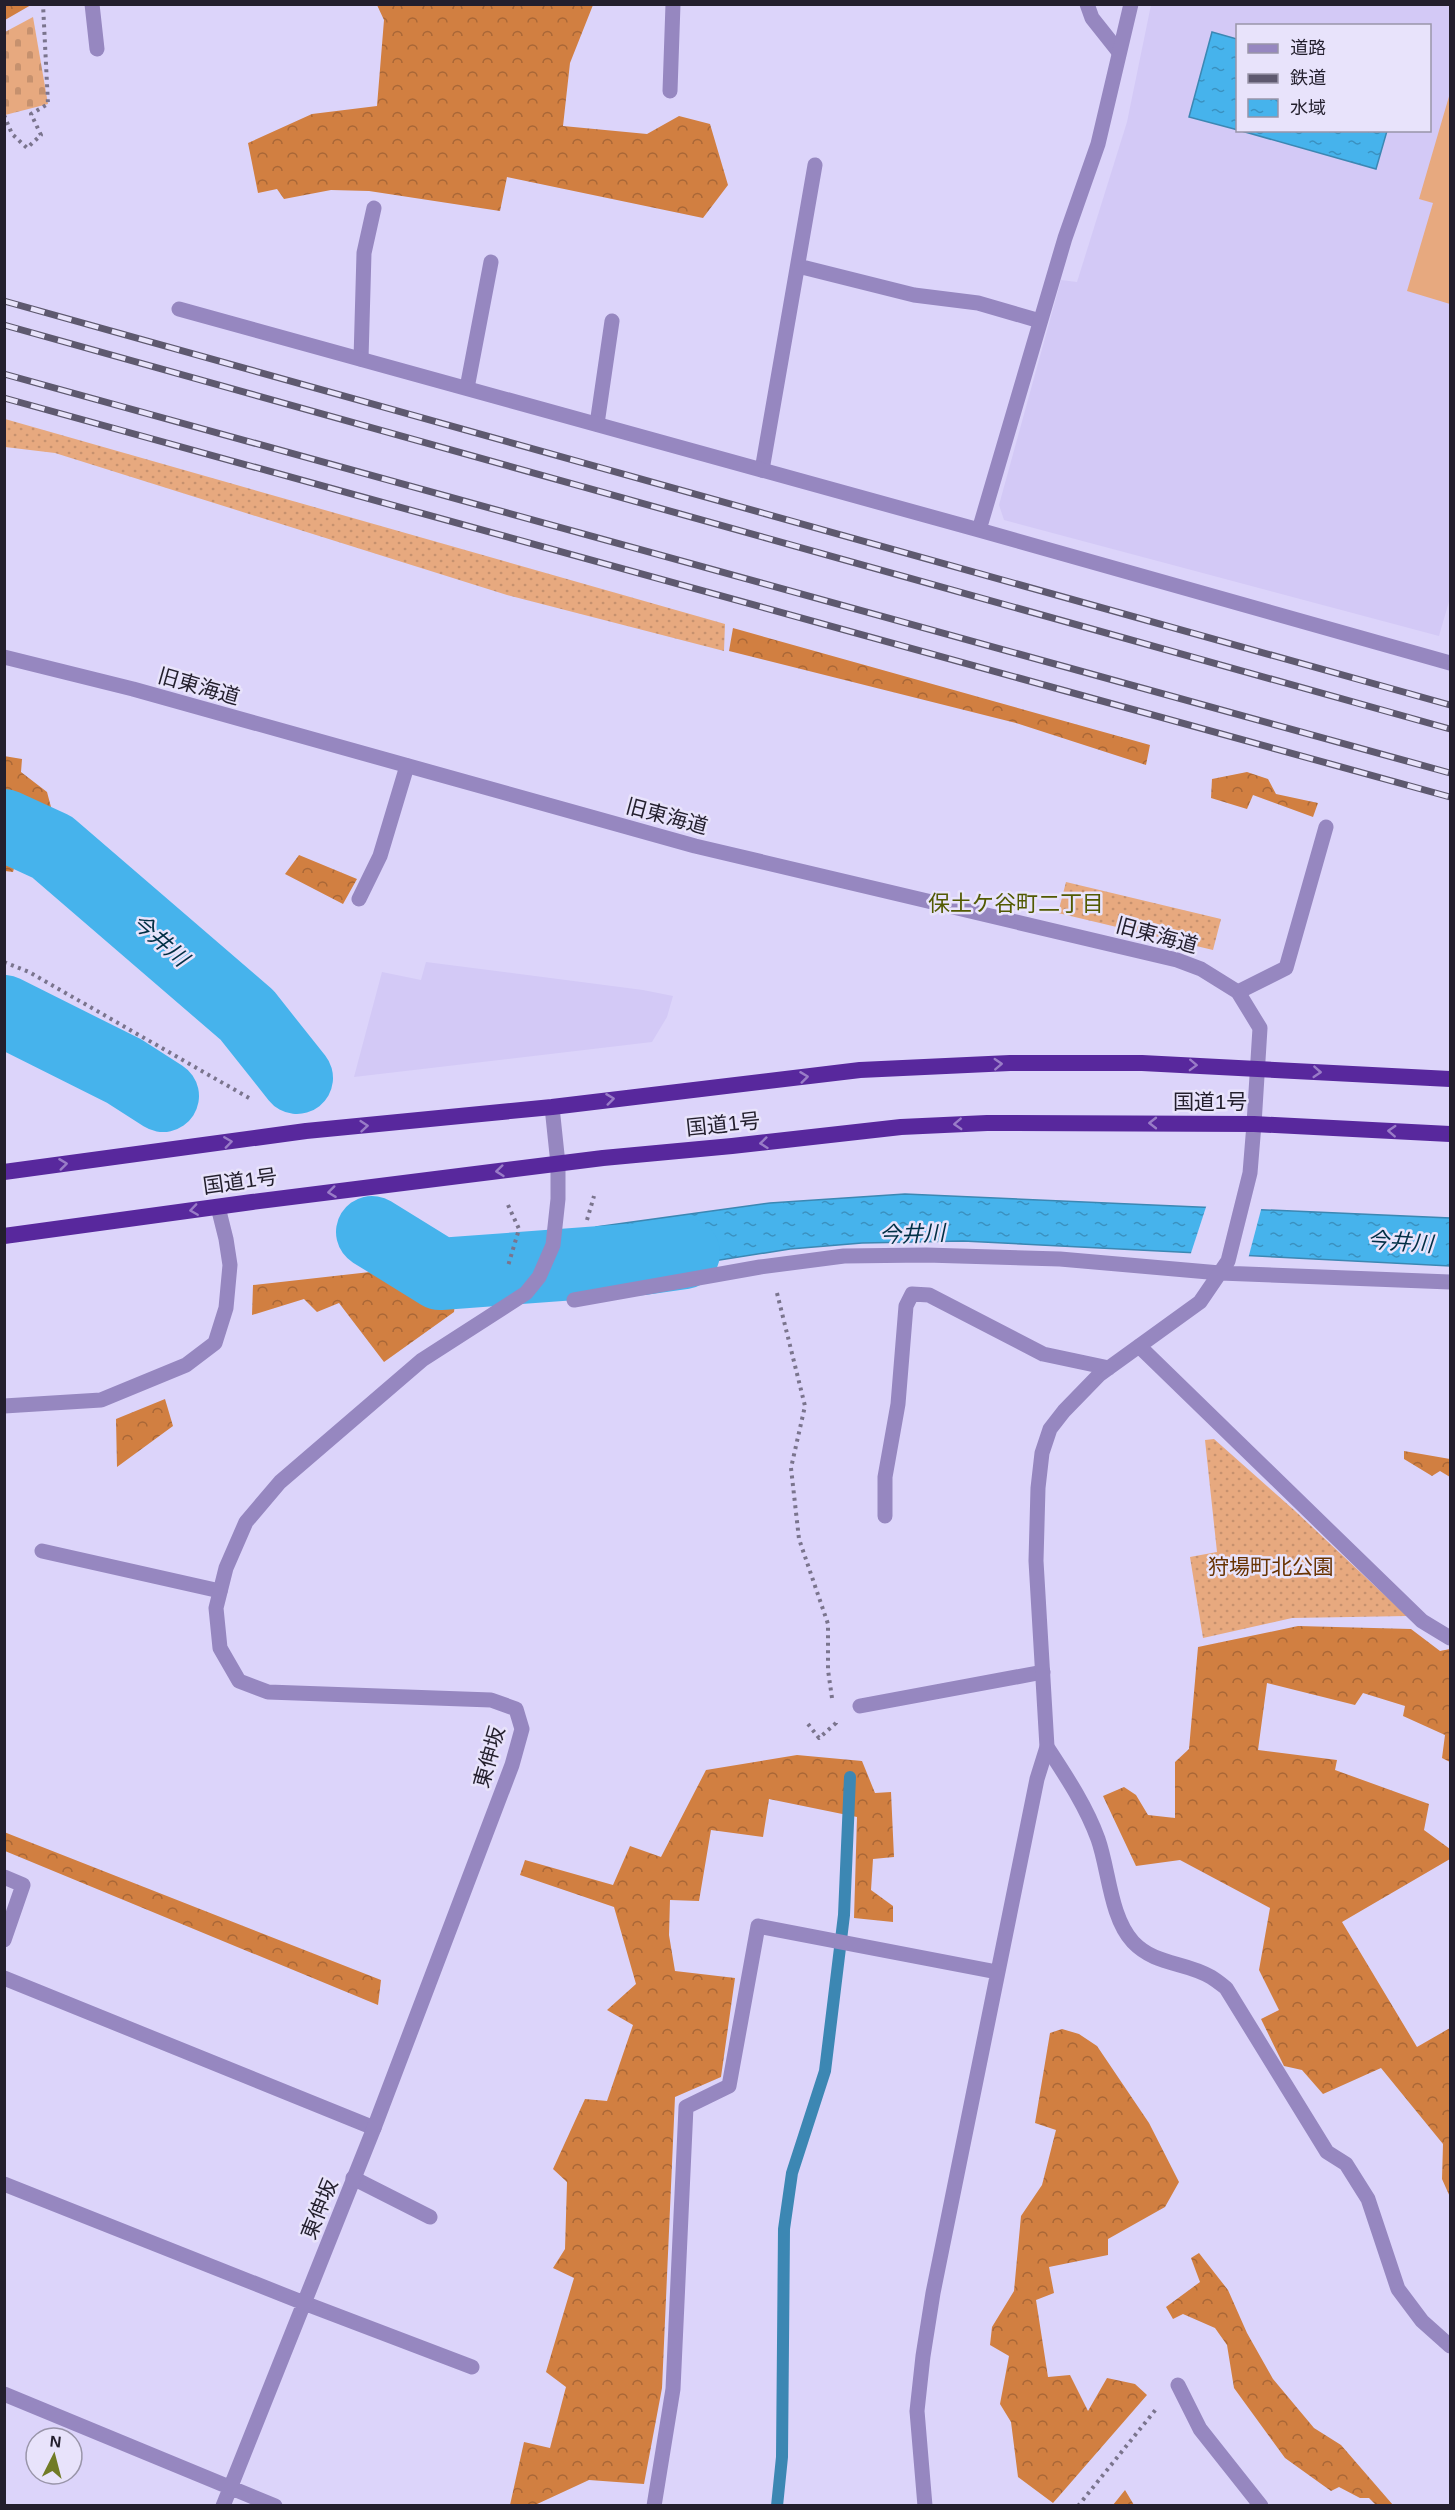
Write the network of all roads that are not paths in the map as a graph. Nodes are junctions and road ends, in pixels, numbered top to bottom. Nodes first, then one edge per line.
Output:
1 (92, 4) edge
2 (673, 4) edge
3 (1087, 4) edge
4 (1131, 4) edge
5 (97, 49) dead end
6 (1119, 52) junction
7 (670, 91) dead end
8 (815, 165) dead end
9 (374, 208) dead end
10 (491, 262) dead end
11 (798, 266) junction
12 (179, 309) dead end
13 (612, 321) dead end
14 (1041, 321) junction
15 (361, 359) junction
16 (467, 388) junction
17 (597, 424) junction
18 (762, 470) junction
19 (980, 530) junction
20 (4, 657) edge
21 (1450, 663) edge
22 (407, 765) junction
23 (1326, 827) dead end
24 (359, 899) dead end
25 (1238, 992) junction
26 (1258, 1068) junction
27 (1450, 1079) edge
28 (552, 1107) junction
29 (1254, 1124) junction
30 (1450, 1134) edge
31 (558, 1164) junction
32 (4, 1172) edge
33 (218, 1207) junction
34 (4, 1236) edge
35 (1224, 1267) junction
36 (1450, 1282) edge
37 (574, 1300) dead end
38 (1139, 1346) junction
39 (1109, 1368) junction
40 (4, 1406) edge
41 (885, 1516) dead end
42 (42, 1551) dead end
43 (220, 1591) junction
44 (1450, 1638) edge
45 (1043, 1672) junction
46 (860, 1706) dead end
47 (1047, 1747) junction
48 (4, 1877) edge
49 (4, 1940) edge
50 (997, 1972) junction
51 (4, 1978) edge
52 (374, 2128) junction
53 (354, 2178) junction
54 (4, 2184) edge
55 (430, 2217) dead end
56 (304, 2303) junction
57 (1450, 2346) edge
58 (472, 2367) dead end
59 (1178, 2385) dead end
60 (4, 2394) edge
61 (230, 2487) junction
62 (223, 2505) edge
63 (275, 2505) edge
64 (654, 2505) edge
65 (924, 2505) edge
66 (1261, 2505) edge

1 - 5 street
2 - 7 street
3 - 6 street
4 - 6 street
6 - 14 street
8 - 11 street
9 - 15 street
10 - 16 street
11 - 14 street
11 - 18 street
12 - 15 street
13 - 17 street
14 - 19 street
15 - 16 street
16 - 17 street
17 - 18 street
18 - 19 street
19 - 21 street
20 - 22 street, 旧東海道
22 - 24 street
22 - 25 street, 旧東海道
23 - 25 street
25 - 26 street, 旧東海道
26 -> 27 highway, 国道1号
28 -> 26 highway, 国道1号
26 - 29 street, 旧東海道
28 - 31 street
32 -> 28 highway, 国道1号
30 -> 29 highway, 国道1号
29 -> 31 highway, 国道1号
29 - 35 street, 旧東海道
31 -> 33 highway, 国道1号
31 - 43 street, 東伸坂
33 -> 34 highway, 国道1号
33 - 40 street
35 - 36 street
35 - 37 street
35 - 38 street
38 - 39 street
38 - 44 street
39 - 41 street
39 - 45 street
42 - 43 street
43 - 52 street, 東伸坂
45 - 46 street
45 - 47 street
47 - 50 street
47 - 57 street
48 - 49 street
50 - 64 street
50 - 65 street
51 - 52 street
52 - 53 street, 東伸坂
53 - 55 street
53 - 56 street, 東伸坂
54 - 56 street
56 - 58 street
56 - 61 street, 東伸坂
59 - 66 street
60 - 61 street
61 - 62 street, 東伸坂
61 - 63 street

